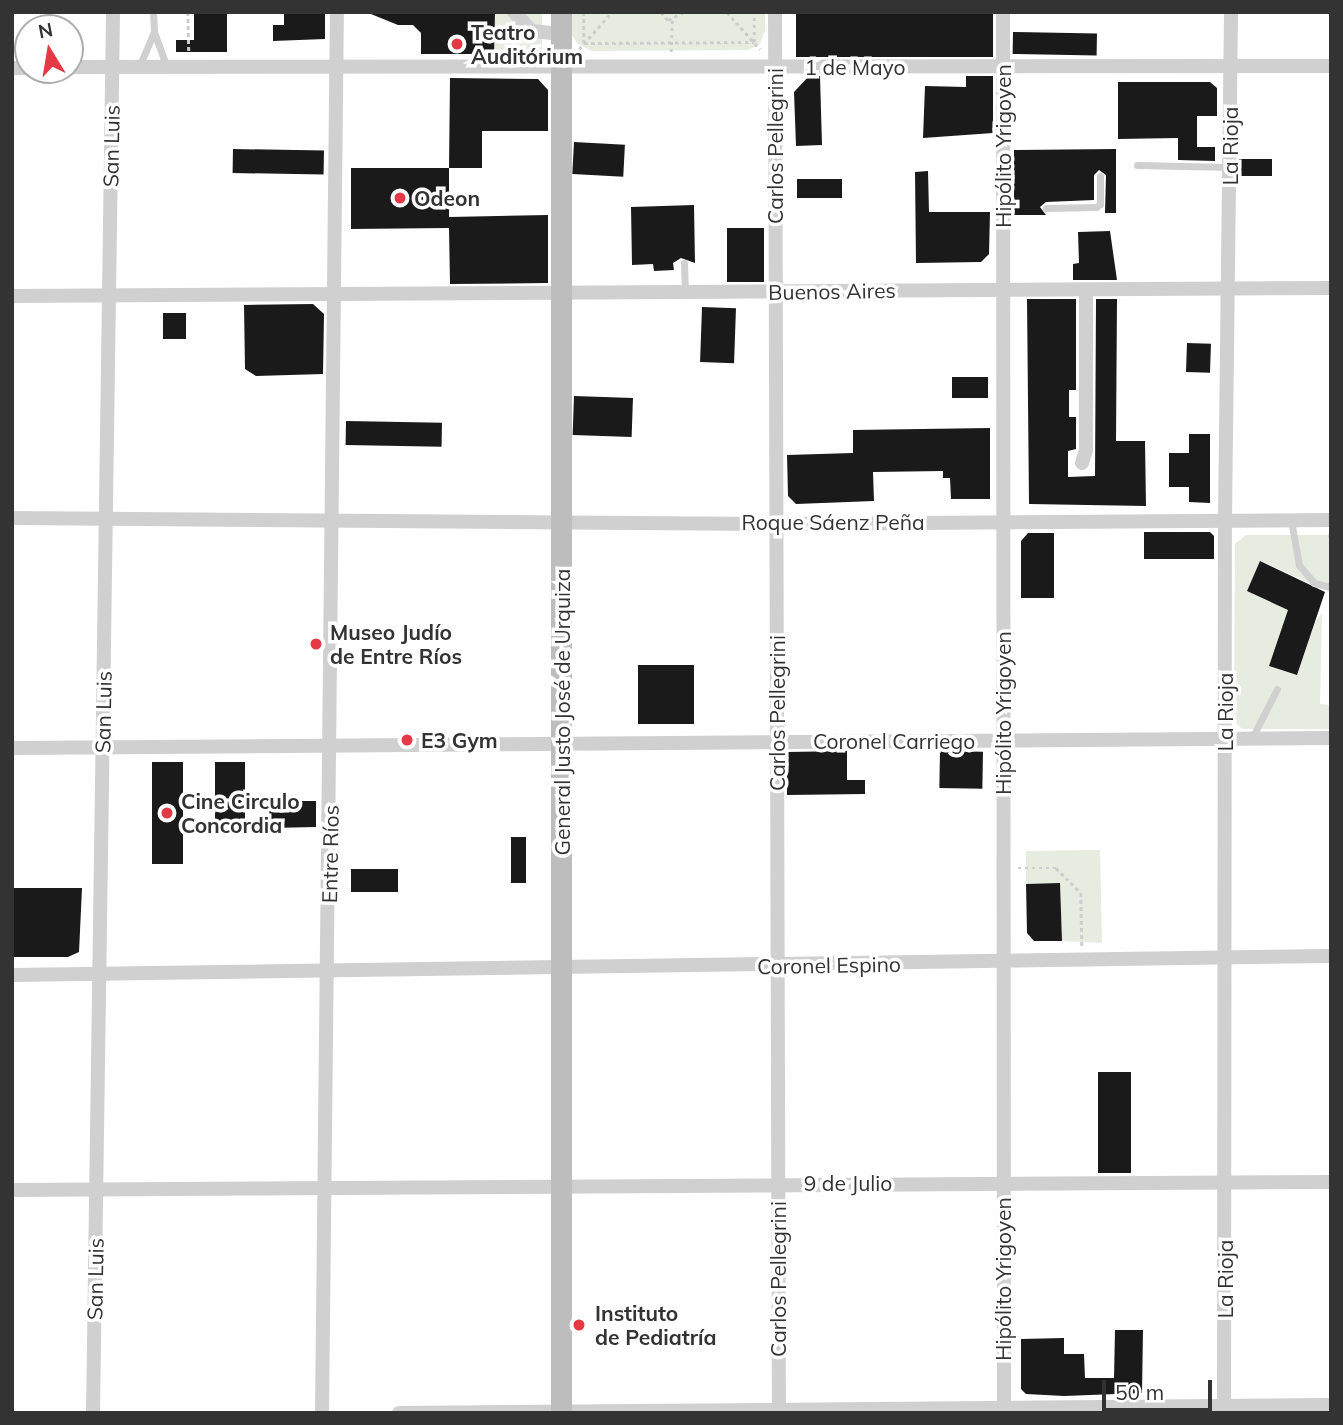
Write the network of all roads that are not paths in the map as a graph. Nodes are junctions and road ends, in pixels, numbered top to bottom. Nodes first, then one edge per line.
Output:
1 (113, 12) edge
2 (153, 12) edge
3 (337, 12) edge
4 (514, 12) edge
5 (561, 12) edge
6 (775, 12) edge
7 (1003, 12) edge
8 (1231, 12) edge
9 (154, 32) junction
10 (562, 34) junction
11 (112, 66) junction
12 (775, 66) junction
13 (1231, 66) junction
14 (1331, 66) edge
15 (84, 67) edge
16 (139, 67) junction
17 (336, 67) junction
18 (562, 67) junction
19 (167, 68) junction
20 (1002, 68) junction
21 (1138, 164) dead end
22 (1230, 167) junction
23 (1100, 176) dead end
24 (1046, 208) dead end
25 (684, 263) dead end
26 (1331, 288) edge
27 (1004, 289) junction
28 (1230, 289) junction
29 (1086, 290) junction
30 (685, 292) junction
31 (776, 292) junction
32 (562, 293) junction
33 (108, 295) junction
34 (334, 295) junction
35 (12, 296) edge
36 (1082, 463) dead end
37 (12, 518) edge
38 (105, 518) junction
39 (1225, 519) junction
40 (1291, 520) junction
41 (1331, 520) edge
42 (1004, 521) junction
43 (562, 522) junction
44 (334, 523) junction
45 (776, 524) junction
46 (1331, 587) edge
47 (1277, 690) dead end
48 (1225, 738) junction
49 (1252, 738) junction
50 (1331, 738) edge
51 (1002, 741) junction
52 (777, 742) junction
53 (562, 744) junction
54 (332, 745) junction
55 (12, 748) edge
56 (103, 748) junction
57 (1331, 956) edge
58 (1227, 958) junction
59 (1005, 961) junction
60 (778, 965) junction
61 (561, 969) junction
62 (327, 973) junction
63 (97, 974) junction
64 (12, 975) edge
65 (1225, 1182) junction
66 (1331, 1182) edge
67 (778, 1183) junction
68 (1003, 1183) junction
69 (561, 1185) junction
70 (324, 1188) junction
71 (96, 1189) junction
72 (12, 1190) edge
73 (1331, 1405) edge
74 (1224, 1409) edge
75 (1004, 1410) edge
76 (779, 1411) edge
77 (561, 1412) edge
78 (93, 1413) edge
79 (322, 1413) edge
80 (399, 1413) edge

1 - 11 street, San Luis
2 - 9 lane
3 - 17 street, Entre Ríos
4 - 10 street
5 - 10 street, General Justo José de Urquiza
6 - 12 street, Carlos Pellegrini
7 - 20 street, Hipólito Yrigoyen
8 - 13 street, La Rioja
9 - 16 lane
9 - 19 lane
10 - 18 street, General Justo José de Urquiza
11 - 15 street, 1 de Mayo
11 - 16 street, 1 de Mayo
11 - 33 street, San Luis
12 - 18 street, 1 de Mayo
12 - 20 street, 1 de Mayo
12 - 31 street, Carlos Pellegrini
13 - 14 street, 1 de Mayo
13 - 20 street, 1 de Mayo
13 - 22 street, La Rioja
16 - 19 street, 1 de Mayo
17 - 18 street, 1 de Mayo
17 - 19 street, 1 de Mayo
17 - 34 street, Entre Ríos
18 - 32 street, General Justo José de Urquiza
20 - 27 street, Hipólito Yrigoyen
21 - 22 lane
22 - 28 street, La Rioja
23 - 24 lane
25 - 30 lane
26 - 28 street, Buenos Aires
27 - 29 street, Buenos Aires
27 - 31 street, Buenos Aires
27 - 42 street, Hipólito Yrigoyen
28 - 29 street, Buenos Aires
28 - 39 street, La Rioja
29 - 36 street
30 - 31 street, Buenos Aires
30 - 32 street, Buenos Aires
31 - 45 street, Carlos Pellegrini
32 - 34 street, Buenos Aires
32 - 43 street, General Justo José de Urquiza
33 - 34 street, Buenos Aires
33 - 35 street, Buenos Aires
33 - 38 street, San Luis
34 - 44 street, Entre Ríos
37 - 38 street, Roque Sáenz Peña
38 - 44 street, Roque Sáenz Peña
38 - 56 street, San Luis
39 - 40 street, Roque Sáenz Peña
39 - 42 street, Roque Sáenz Peña
39 - 48 street, La Rioja
40 - 41 street, Roque Sáenz Peña
40 - 46 lane
42 - 45 street, Roque Sáenz Peña
42 - 51 street, Hipólito Yrigoyen
43 - 44 street, Roque Sáenz Peña
43 - 45 street, Roque Sáenz Peña
43 - 53 street, General Justo José de Urquiza
44 - 54 street, Entre Ríos
45 - 52 street, Carlos Pellegrini
47 - 49 lane
48 - 49 street, Coronel Carriego
48 - 51 street, Coronel Carriego
48 - 58 street, La Rioja
49 - 50 street, Coronel Carriego
51 - 52 street, Coronel Carriego
51 - 59 street, Hipólito Yrigoyen
52 - 53 street, Coronel Carriego
52 - 60 street, Carlos Pellegrini
53 - 54 street, Coronel Carriego
53 - 61 street, General Justo José de Urquiza
54 - 56 street, Coronel Carriego
54 - 62 street, Entre Ríos
55 - 56 street, Coronel Carriego
56 - 63 street, San Luis
57 - 58 street, Coronel Espino
58 - 59 street, Coronel Espino
58 - 65 street, La Rioja
59 - 60 street, Coronel Espino
59 - 68 street, Hipólito Yrigoyen
60 - 61 street, Coronel Espino
60 - 67 street, Carlos Pellegrini
61 - 62 street, Coronel Espino
61 - 69 street, General Justo José de Urquiza
62 - 63 street, Coronel Espino
62 - 70 street, Entre Ríos
63 - 64 street, Coronel Espino
63 - 71 street, San Luis
65 - 66 street, 9 de Julio
65 - 68 street, 9 de Julio
65 - 74 street, La Rioja
67 - 68 street, 9 de Julio
67 - 69 street, 9 de Julio
67 - 76 street, Carlos Pellegrini
68 - 75 street, Hipólito Yrigoyen
69 - 70 street, 9 de Julio
69 - 77 street, General Justo José de Urquiza
70 - 71 street, 9 de Julio
70 - 79 street, Entre Ríos
71 - 72 street, 9 de Julio
71 - 78 street, San Luis
73 - 74 street
74 - 75 street
75 - 76 street
76 - 77 street
77 - 80 street

